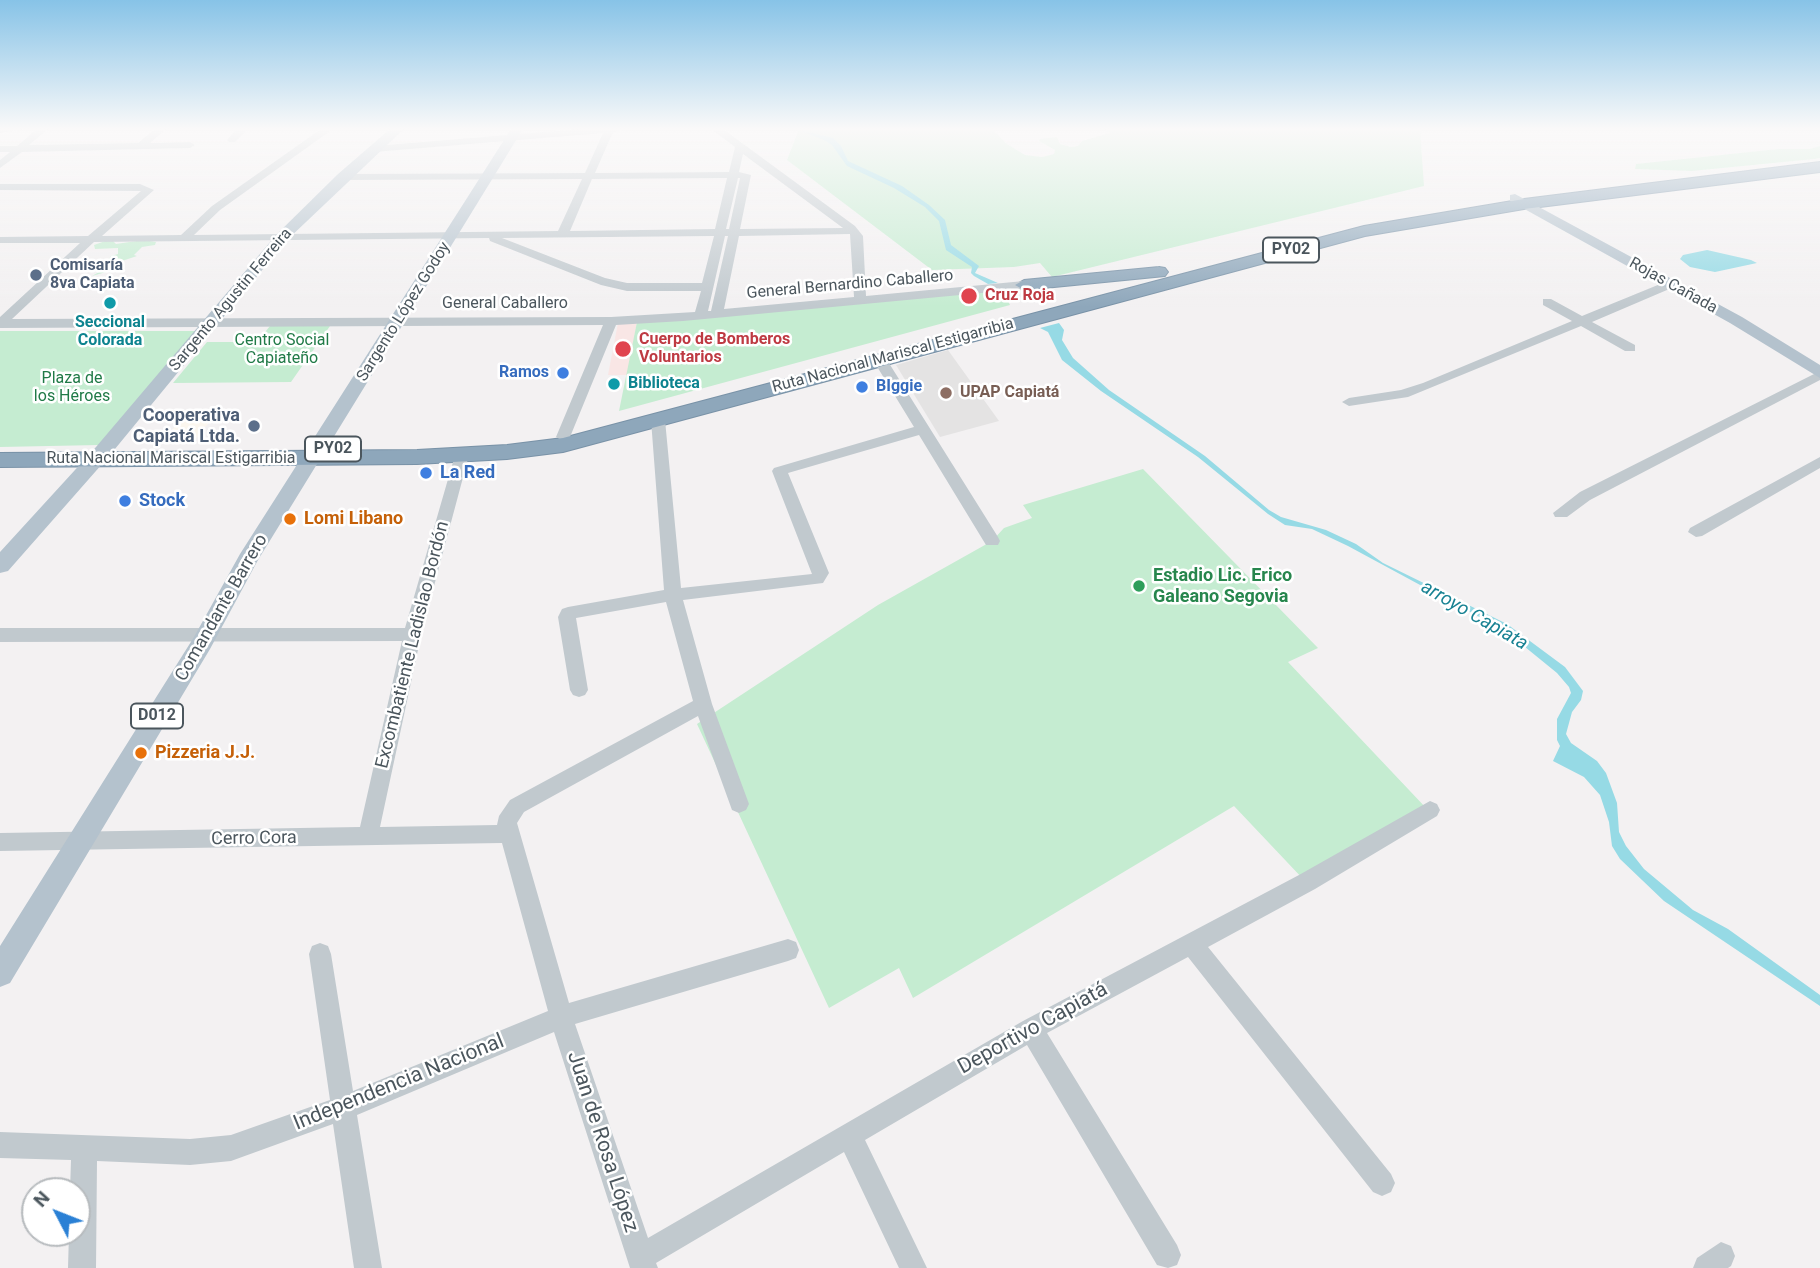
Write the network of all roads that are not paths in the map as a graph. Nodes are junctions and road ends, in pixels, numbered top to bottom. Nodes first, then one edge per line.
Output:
1 (148, 188) edge
2 (244, 188) edge
3 (332, 188) edge
4 (480, 188) edge
5 (584, 188) edge
6 (729, 188) edge
7 (744, 188) edge
8 (796, 188) edge
9 (1531, 188) edge
10 (1629, 188) edge
11 (1519, 201) junction
12 (853, 231) junction
13 (720, 233) junction
14 (735, 233) junction
15 (562, 235) junction
16 (487, 236) junction
17 (185, 237) junction
18 (451, 237) junction
19 (281, 238) junction
20 (92, 239) junction
21 (0, 240) edge
22 (1195, 267) junction
23 (1670, 284) junction
24 (1024, 285) joint
25 (709, 287) junction
26 (860, 300) junction
27 (1547, 302) dead end
28 (1057, 307) junction
29 (717, 313) junction
30 (701, 315) junction
31 (1019, 317) junction
32 (398, 321) junction
33 (611, 321) junction
34 (211, 322) junction
35 (1580, 322) junction
36 (1, 323) edge
37 (1630, 348) dead end
38 (880, 360) junction
39 (1820, 374) edge
40 (1349, 401) dead end
41 (658, 420) junction
42 (923, 429) junction
43 (563, 437) junction
44 (0, 452) edge
45 (316, 454) junction
46 (99, 455) junction
47 (461, 455) junction
48 (0, 460) edge
49 (1820, 462) edge
50 (1561, 513) dead end
51 (1696, 533) dead end
52 (992, 541) dead end
53 (0, 566) edge
54 (0, 578) edge
55 (673, 594) junction
56 (207, 634) junction
57 (413, 634) junction
58 (0, 635) edge
59 (579, 690) dead end
60 (704, 704) junction
61 (740, 804) dead end
62 (1430, 810) dead end
63 (509, 834) junction
64 (368, 836) junction
65 (0, 842) edge
66 (78, 843) junction
67 (1190, 942) junction
68 (788, 950) dead end
69 (320, 954) dead end
70 (0, 973) edge
71 (561, 1017) junction
72 (1031, 1029) junction
73 (343, 1108) junction
74 (849, 1135) junction
75 (0, 1145) edge
76 (84, 1148) junction
77 (1382, 1183) dead end
78 (1167, 1255) dead end
79 (642, 1263) edge
80 (82, 1268) edge
81 (368, 1268) edge
82 (913, 1268) edge

1 - 20 street
2 - 17 street
3 - 19 main road, Sargento Agustin Ferreira
4 - 18 main road, Sargento López Godoy / D012
5 - 15 street
6 - 13 street
7 - 14 street
8 - 12 street
9 - 11 highway
10 - 11 highway, Ruta Nacional Mariscal Estigarribia / PY02
11 - 22 highway, Ruta Nacional Mariscal Estigarribia / PY02
11 - 23 main road, Rojas Cañada
11 - 28 highway, Ruta Nacional Mariscal Estigarribia / PY02
12 - 14 street
12 - 26 street
13 - 14 street
13 - 15 street
13 - 25 street
14 - 29 street
15 - 16 street
16 - 18 street
16 - 25 street
17 - 19 street
17 - 20 street
18 - 19 street
18 - 32 main road, Sargento López Godoy / D012
19 - 34 main road, Sargento Agustin Ferreira
20 - 21 street
20 - 36 street
22 - 24 highway
22 - 28 highway, Ruta Nacional Mariscal Estigarribia / PY02
23 - 35 street
23 - 39 main road, Rojas Cañada
24 - 26 street, General Bernardino Caballero
25 - 30 street
26 - 29 street, General Bernardino Caballero
27 - 35 street
28 - 31 highway, Ruta Nacional Mariscal Estigarribia / PY02
29 - 30 street, General Bernardino Caballero
30 - 33 street, General Caballero
31 - 38 highway, Ruta Nacional Mariscal Estigarribia / PY02
31 - 43 highway, Ruta Nacional Mariscal Estigarribia / PY02
32 - 33 street, General Caballero
32 - 34 street, General Caballero
32 - 45 main road, Sargento López Godoy / D012
33 - 43 street
34 - 36 street, General Caballero
34 - 46 main road, Sargento Agustin Ferreira
35 - 37 street
35 - 40 street
38 - 41 highway, Ruta Nacional Mariscal Estigarribia / PY02
38 - 42 street
39 - 50 street
41 - 47 highway, Ruta Nacional Mariscal Estigarribia / PY02
41 - 55 street
42 - 52 street
42 - 55 street
43 - 45 highway, Ruta Nacional Mariscal Estigarribia / PY02
44 - 46 highway, Ruta Nacional Mariscal Estigarribia / PY02
45 - 46 highway, Ruta Nacional Mariscal Estigarribia / PY02
45 - 47 highway, Ruta Nacional Mariscal Estigarribia / PY02
45 - 56 main road, Comandante Barrero / D012
46 - 48 highway, Ruta Nacional Mariscal Estigarribia / PY02
46 - 53 main road
46 - 54 main road
47 - 57 street, Excombatiente Ladislao Bordón
49 - 51 street
55 - 59 street
55 - 60 street
56 - 57 street
56 - 58 street
56 - 66 main road, Comandante Barrero / D012
57 - 64 street, Excombatiente Ladislao Bordón
60 - 61 street
60 - 63 street
62 - 67 street, Deportivo Capiatá
63 - 64 street, Cerro Cora
63 - 71 street, Juan de Rosa López
64 - 66 street, Cerro Cora
65 - 66 street, Cerro Cora
66 - 70 main road, Comandante Barrero / D012
67 - 72 street, Deportivo Capiatá
67 - 77 street
68 - 71 street, Independencia Nacional
69 - 73 street
71 - 73 street, Independencia Nacional
71 - 79 street, Juan de Rosa López
72 - 74 street, Deportivo Capiatá
72 - 78 street
73 - 76 street, Independencia Nacional
73 - 81 street
74 - 79 street, Deportivo Capiatá
74 - 82 street
75 - 76 street, Independencia Nacional
76 - 80 street

